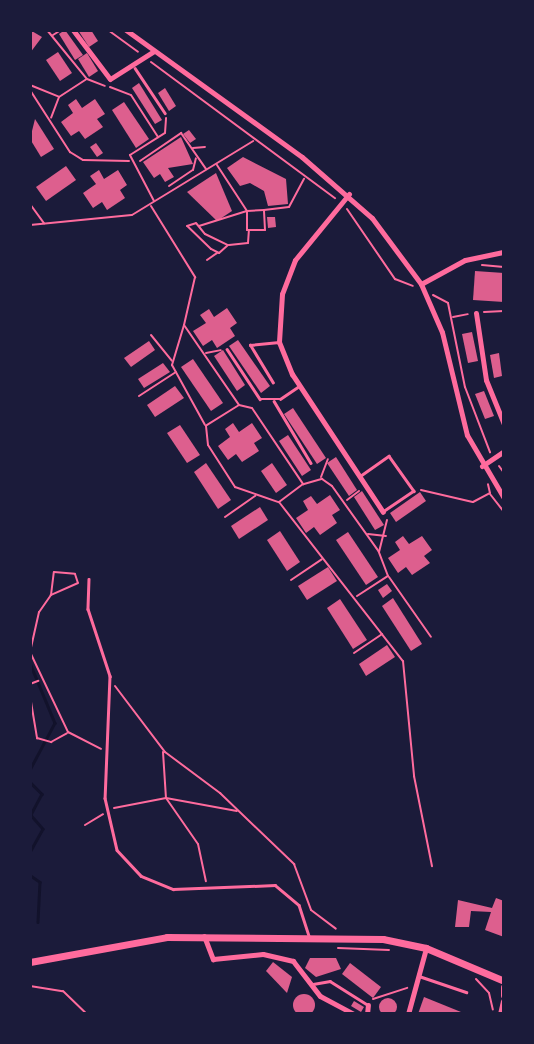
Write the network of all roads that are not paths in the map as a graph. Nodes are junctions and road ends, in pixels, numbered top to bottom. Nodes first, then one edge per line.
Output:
1 (73, 30) edge
2 (126, 30) edge
3 (154, 51) junction
4 (135, 68) junction
5 (165, 113) road end
6 (349, 194) junction
7 (504, 252) edge
8 (421, 284) junction
9 (476, 313) dead end
10 (279, 342) junction
11 (227, 349) road end
12 (273, 383) dead end
13 (299, 386) junction
14 (275, 401) junction
15 (504, 424) edge
16 (504, 451) edge
17 (311, 463) road end
18 (482, 466) junction
19 (359, 476) junction
20 (504, 498) edge
21 (383, 512) joint
22 (89, 579) dead end
23 (204, 936) junction
24 (310, 938) junction
25 (426, 948) junction
26 (30, 962) edge
27 (419, 976) junction
28 (504, 981) edge
29 (310, 986) junction
30 (504, 987) edge
31 (466, 992) dead end
32 (504, 998) edge
33 (368, 1004) joint
34 (354, 1014) edge
35 (367, 1014) edge
36 (408, 1014) edge
37 (501, 1014) edge

1 - 4 street
2 - 3 street
3 - 4 street
3 - 6 street
4 - 5 lane
6 - 8 street
6 - 10 street
7 - 8 street
8 - 18 street
9 - 15 street
10 - 12 lane
10 - 13 street
11 - 14 lane
13 - 14 lane
13 - 19 street
14 - 17 lane
16 - 18 street
18 - 20 street
19 - 21 street
19 - 21 lane
22 - 24 lane
23 - 24 street
23 - 26 street
23 - 29 street
24 - 25 street
25 - 27 street
25 - 28 street
27 - 31 lane
27 - 36 street
29 - 33 lane
29 - 34 street
30 - 32 street
32 - 37 street
33 - 35 street

